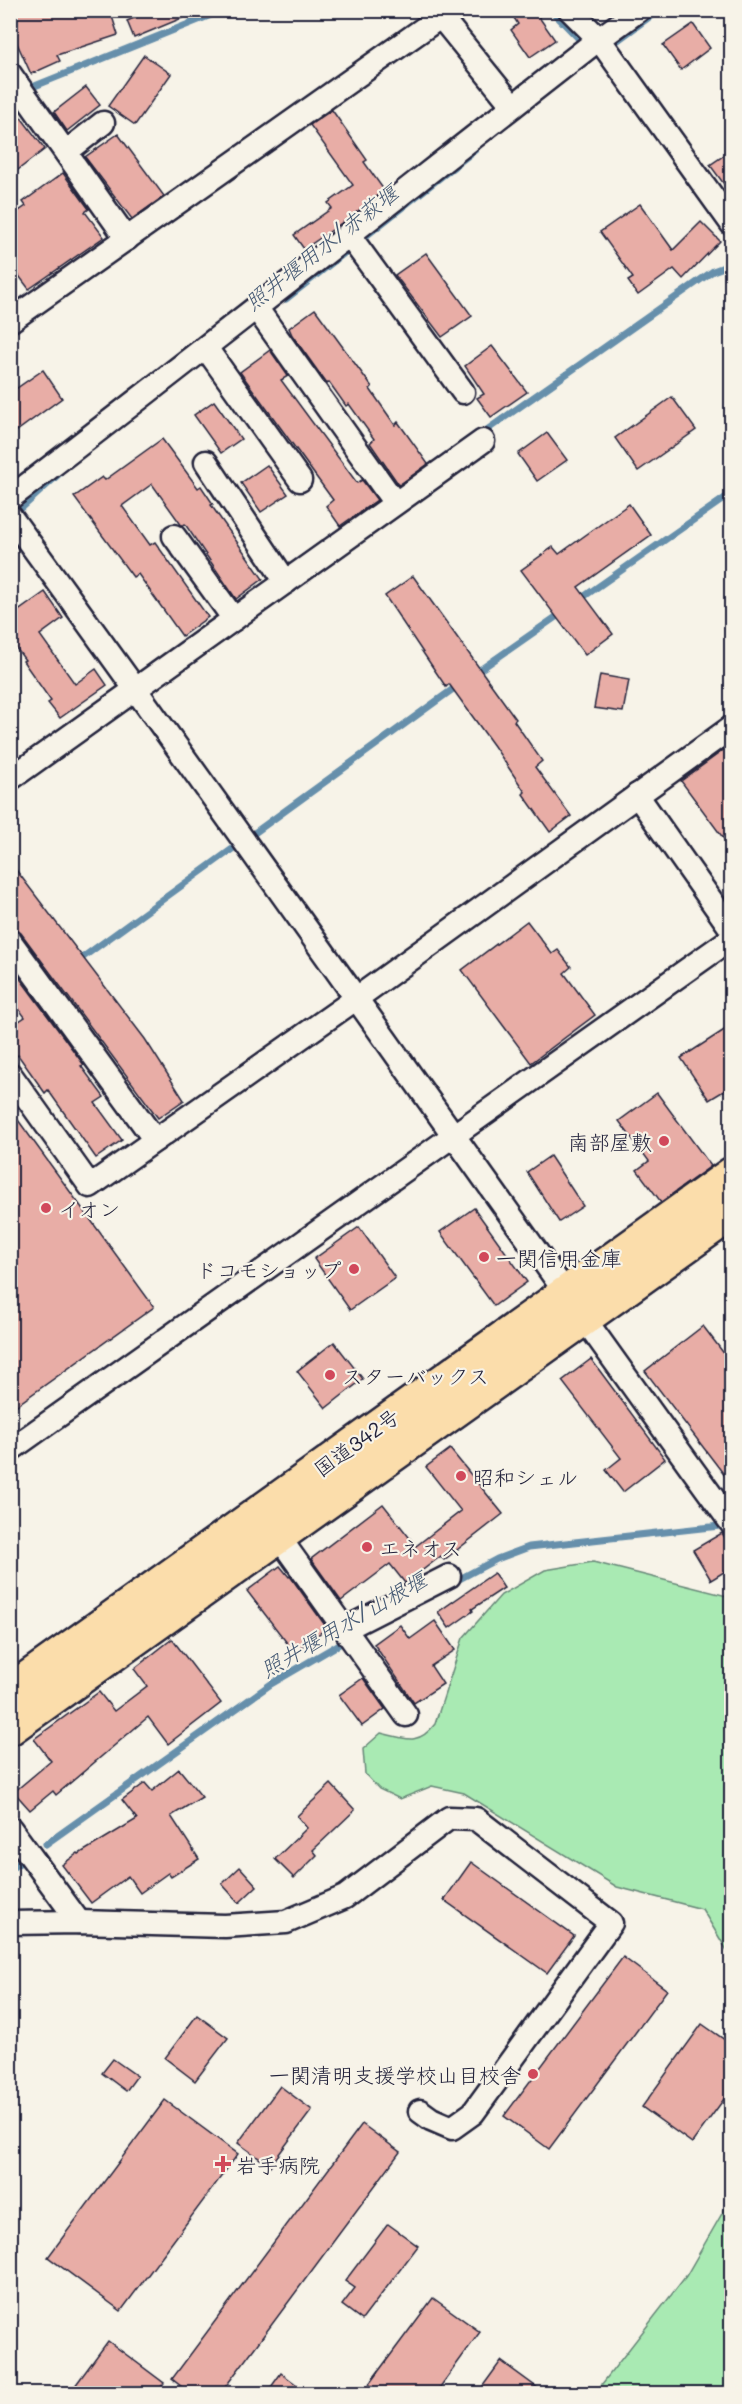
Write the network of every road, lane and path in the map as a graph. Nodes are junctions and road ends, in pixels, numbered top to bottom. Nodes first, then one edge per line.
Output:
1 (570, 10) edge
2 (639, 10) edge
3 (445, 14) edge
4 (599, 39) junction
5 (10, 74) edge
6 (513, 106) junction
7 (103, 123) dead end
8 (66, 152) junction
9 (732, 224) edge
10 (348, 234) junction
11 (127, 239) junction
12 (257, 309) junction
13 (13, 313) edge
14 (206, 348) junction
15 (463, 392) dead end
16 (483, 441) dead end
17 (206, 462) dead end
18 (300, 480) dead end
19 (10, 498) edge
20 (395, 503) junction
21 (10, 516) edge
22 (174, 536) dead end
23 (286, 582) junction
24 (234, 619) junction
25 (137, 689) junction
26 (732, 727) edge
27 (10, 778) edge
28 (637, 795) junction
29 (732, 930) edge
30 (732, 938) edge
31 (10, 941) edge
32 (357, 998) junction
33 (10, 1074) edge
34 (454, 1135) junction
35 (155, 1140) junction
36 (732, 1174) edge
37 (732, 1213) edge
38 (574, 1305) junction
39 (10, 1450) edge
40 (732, 1524) edge
41 (278, 1536) junction
42 (449, 1576) dead end
43 (345, 1629) junction
44 (10, 1691) edge
45 (406, 1715) dead end
46 (10, 1728) edge
47 (10, 1828) edge
48 (79, 1922) junction
49 (10, 1923) edge
50 (420, 2111) dead end

1 - 4 street
2 - 4 street
3 - 6 street
3 - 11 street
4 - 6 street
4 - 9 street
5 - 8 street
6 - 10 street
7 - 8 street
8 - 11 street
10 - 12 street
10 - 15 street
11 - 13 street
12 - 14 street
12 - 20 street
14 - 18 street
14 - 19 street
16 - 20 street
17 - 23 street
20 - 23 street
21 - 25 street
22 - 24 street
23 - 24 street
24 - 25 street
25 - 27 street
25 - 32 street
26 - 28 street
28 - 29 street
28 - 32 street
30 - 34 street
31 - 35 street
32 - 34 street
32 - 35 street
33 - 35 street
34 - 38 street
34 - 39 street
36 - 38 highway, 国道342号
37 - 38 highway, 国道342号
38 - 40 street
38 - 41 highway, 国道342号
38 - 44 highway, 国道342号
41 - 43 street
41 - 46 highway, 国道342号
42 - 43 street
43 - 45 street
47 - 48 street
48 - 49 street
48 - 50 street

